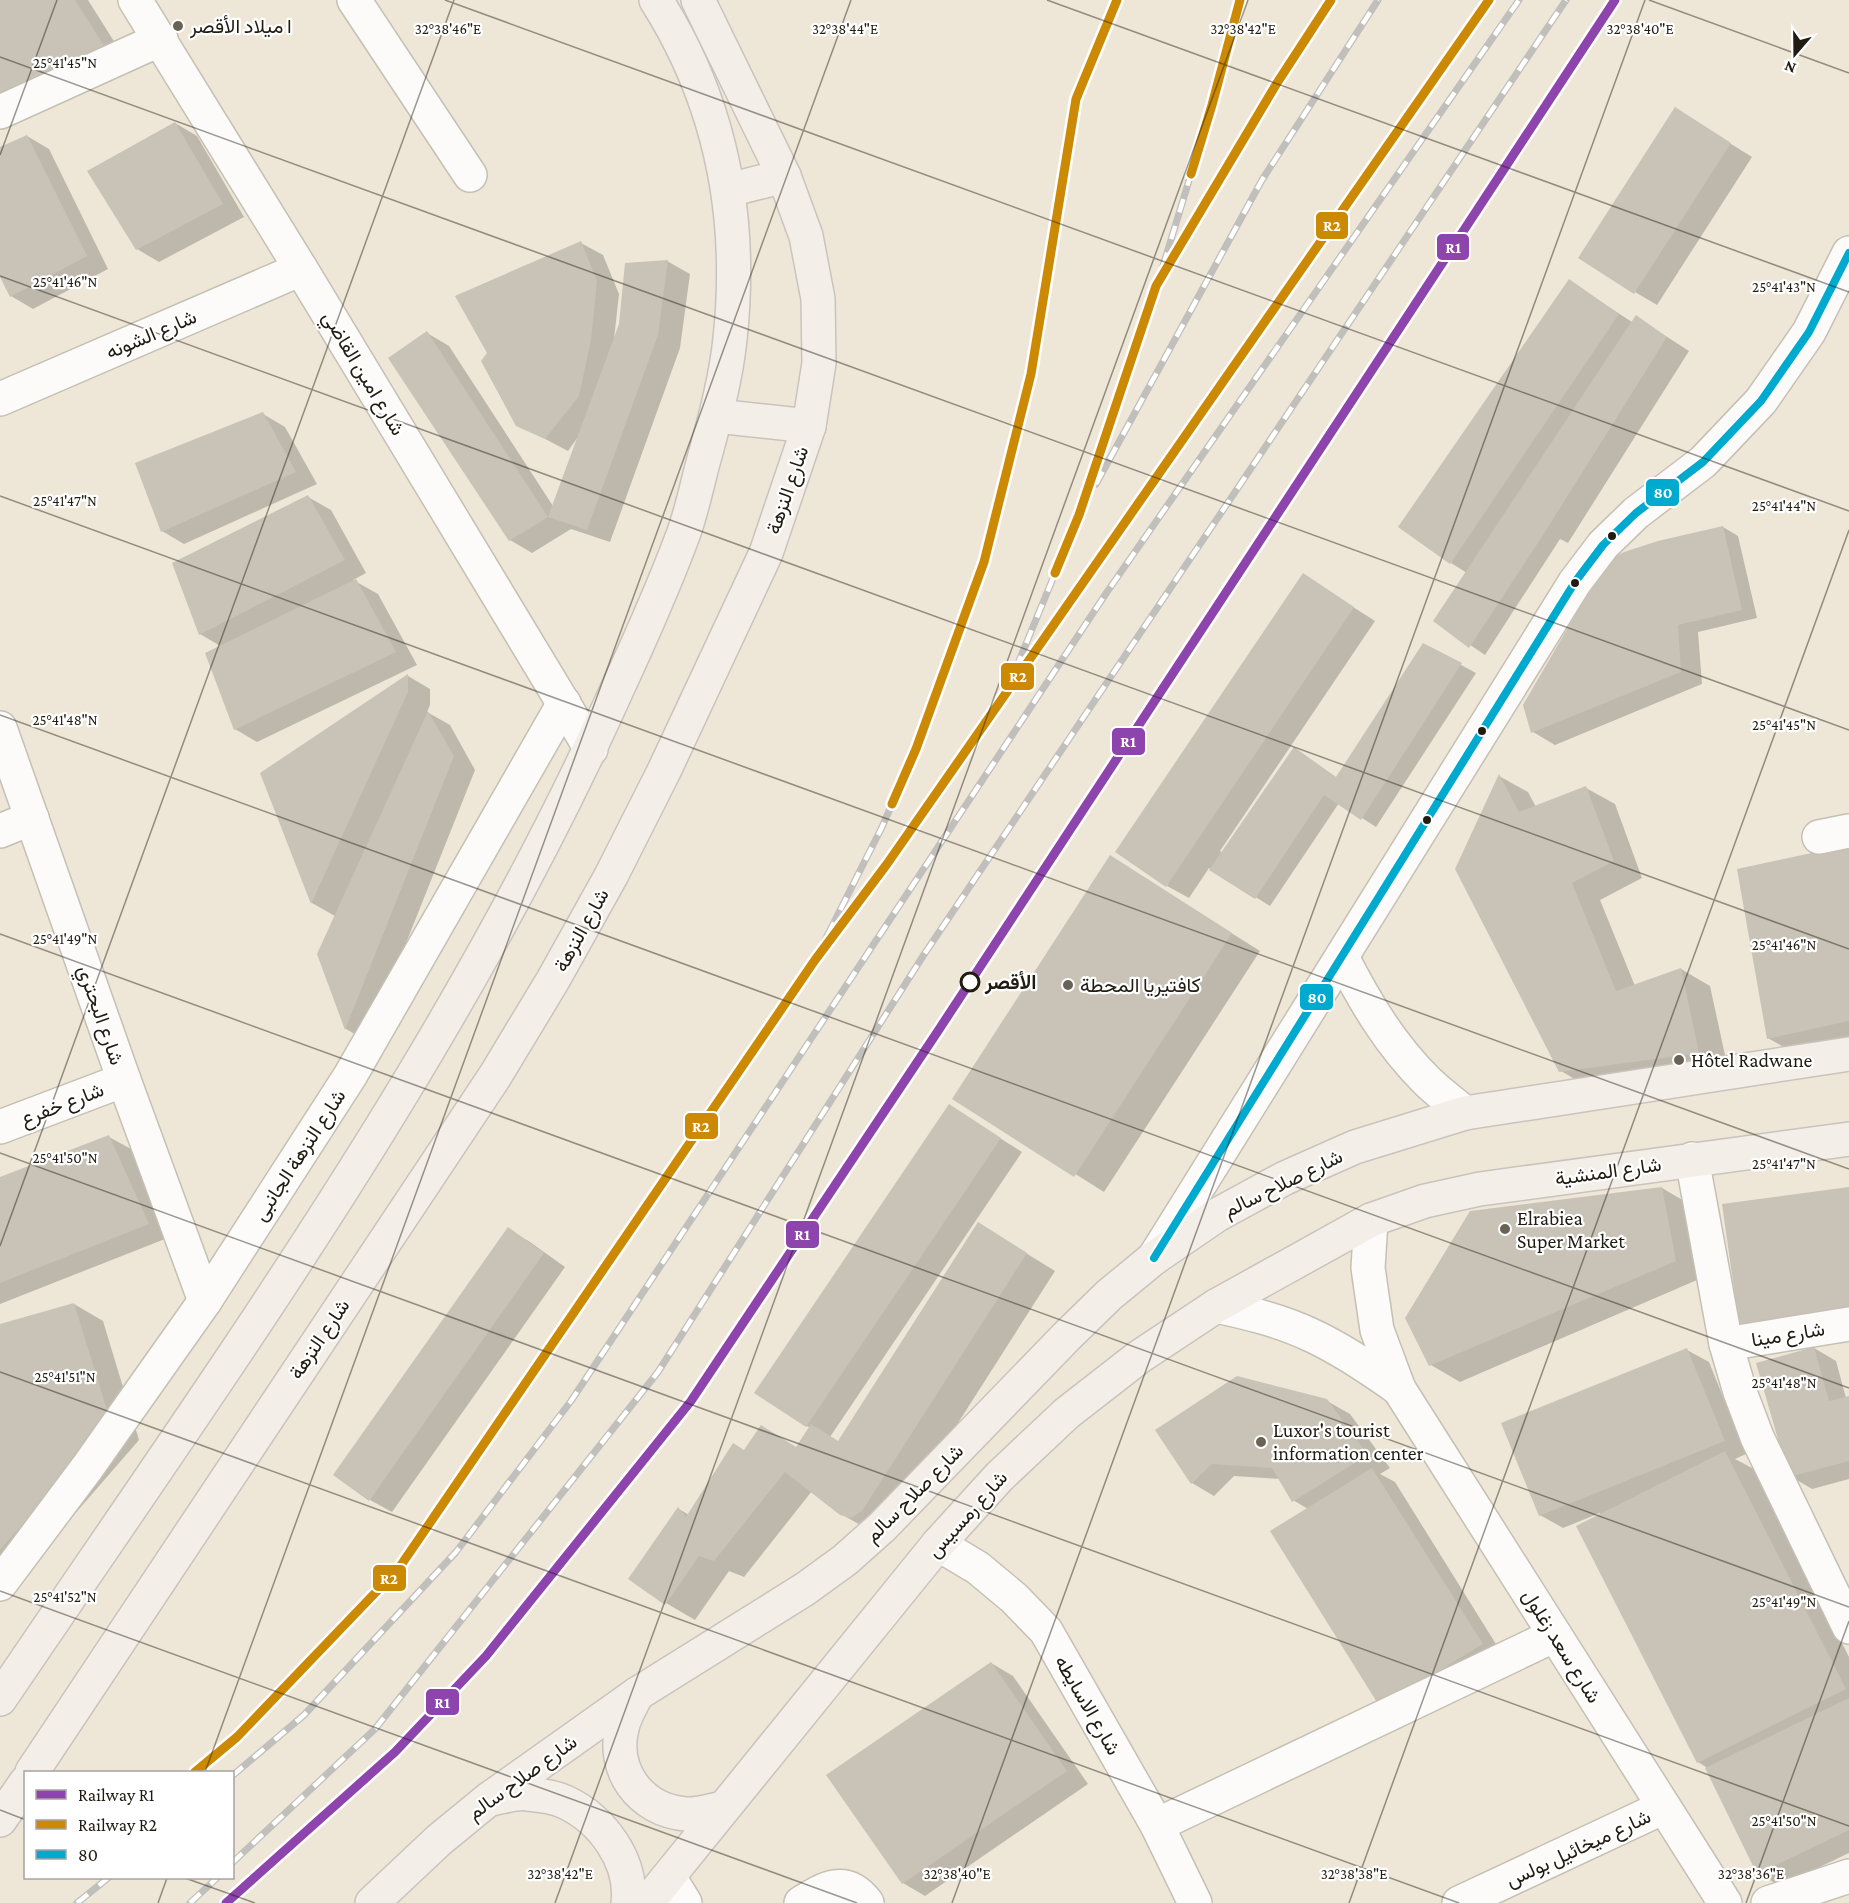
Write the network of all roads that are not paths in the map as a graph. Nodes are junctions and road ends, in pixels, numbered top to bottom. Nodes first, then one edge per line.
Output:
1 (135, 0) edge
2 (354, 0) edge
3 (656, 0) edge
4 (698, 0) edge
5 (161, 39) junction
6 (0, 112) edge
7 (470, 175) dead end
8 (784, 176) junction
9 (729, 190) junction
10 (1849, 253) edge
11 (301, 269) junction
12 (0, 399) edge
13 (716, 416) junction
14 (809, 426) junction
15 (564, 703) junction
16 (0, 728) edge
17 (591, 748) junction
18 (32, 818) junction
19 (0, 831) edge
20 (1342, 957) junction
21 (1849, 1054) edge
22 (124, 1080) junction
23 (1465, 1113) junction
24 (0, 1127) edge
25 (1849, 1139) edge
26 (1692, 1159) junction
27 (1371, 1220) junction
28 (1154, 1258) junction
29 (205, 1301) junction
30 (1216, 1306) junction
31 (1849, 1324) edge
32 (1726, 1344) junction
33 (1399, 1389) junction
34 (938, 1544) junction
35 (0, 1584) edge
36 (1849, 1627) edge
37 (1555, 1635) junction
38 (637, 1695) junction
39 (0, 1699) edge
40 (33, 1771) edge
41 (24, 1785) edge
42 (489, 1799) junction
43 (1664, 1807) junction
44 (723, 1808) junction
45 (0, 1820) edge
46 (1157, 1825) junction
47 (1849, 1876) edge
48 (677, 1890) edge
49 (372, 1903) edge
50 (628, 1903) edge
51 (647, 1903) edge
52 (801, 1903) edge
53 (867, 1903) edge
54 (1195, 1903) edge
55 (1459, 1903) edge
56 (1725, 1903) edge
57 (1768, 1903) edge

1 - 5 street, شارع امين القاضي
2 - 7 street
3 - 9 main road
4 - 8 main road, شارع النزهة
5 - 6 street
5 - 11 street, شارع امين القاضي
8 - 9 main road
8 - 14 main road, شارع النزهة
9 - 13 main road
10 - 20 street
11 - 12 street, شارع الشونه
11 - 15 street, شارع امين القاضي
13 - 14 main road
13 - 17 main road
14 - 40 main road, شارع النزهة
15 - 17 street, شارع امين القاضي
15 - 29 street, شارع النزهة الجانبى
16 - 18 street, شارع البحتري
17 - 39 main road
18 - 19 street
18 - 22 street, شارع البحتري
20 - 23 street
20 - 28 street
21 - 23 main road
22 - 24 street, شارع خفرع
22 - 29 street, شارع البحتري
23 - 28 main road, شارع صلاح سالم
25 - 26 main road, شارع المنشية
26 - 27 main road, شارع المنشية
26 - 32 street
27 - 30 main road, شارع رمسيس
27 - 33 street, شارع سعد زغلول
28 - 38 main road, شارع صلاح سالم
29 - 35 street, شارع النزهة الجانبى
30 - 33 street, شارع سعد زغلول
30 - 34 main road, شارع رمسيس
31 - 32 street, شارع مينا
32 - 36 street
33 - 37 street, شارع سعد زغلول
34 - 44 main road, شارع رمسيس
34 - 46 street, شارع الاسايطه
37 - 43 street, شارع سعد زغلول
37 - 46 street
38 - 42 main road, شارع صلاح سالم
38 - 44 main road
41 - 45 main road
42 - 49 main road, شارع صلاح سالم
42 - 50 main road
43 - 55 street, شارع ميخائيل بولس
43 - 56 street, شارع سعد زغلول
44 - 48 main road, شارع رمسيس
46 - 54 street, شارع الاسايطه
47 - 57 street
48 - 51 main road, شارع رمسيس
52 - 53 street

